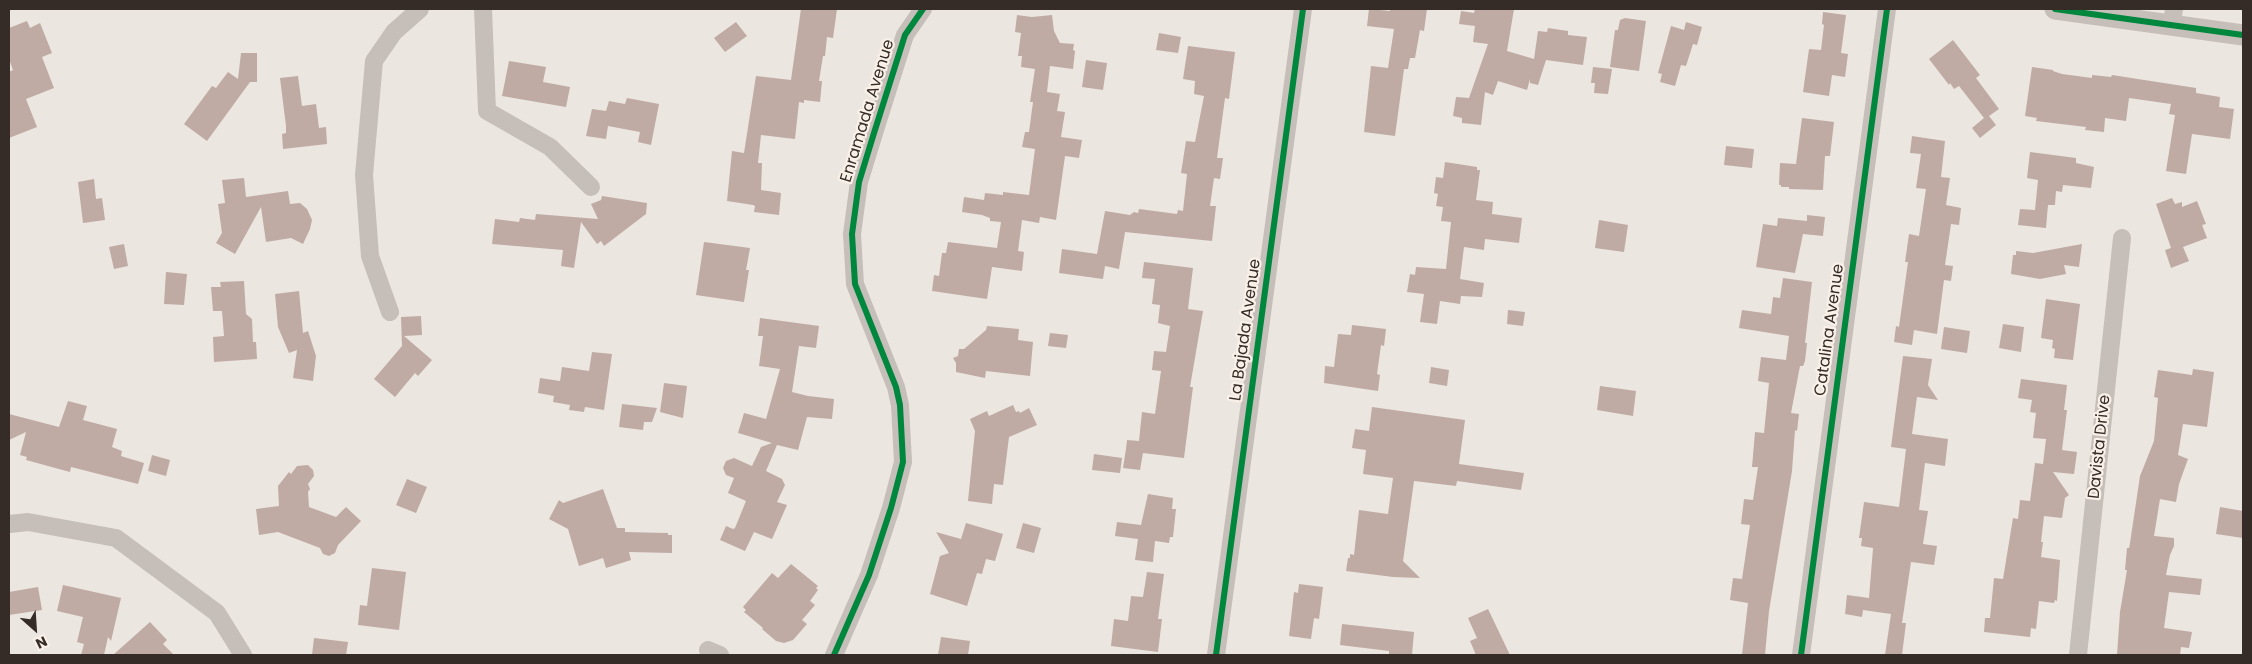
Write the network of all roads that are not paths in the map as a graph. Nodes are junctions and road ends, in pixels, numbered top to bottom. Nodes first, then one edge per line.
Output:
1 (420, 9) edge
2 (483, 9) edge
3 (923, 9) edge
4 (1303, 9) edge
5 (1887, 9) edge
6 (2055, 9) edge
7 (2173, 17) edge
8 (2243, 35) edge
9 (591, 187) dead end
10 (2122, 238) dead end
11 (390, 312) dead end
12 (9, 524) edge
13 (243, 655) edge
14 (834, 655) edge
15 (1216, 655) edge
16 (1801, 655) edge
17 (2078, 655) edge

1 - 11 street
2 - 9 street
3 - 14 street, Enramada Avenue
4 - 15 street, La Bajada Avenue
5 - 16 street, Catalina Avenue
6 - 7 street
7 - 8 street
10 - 17 street, Davista Drive
12 - 13 street

